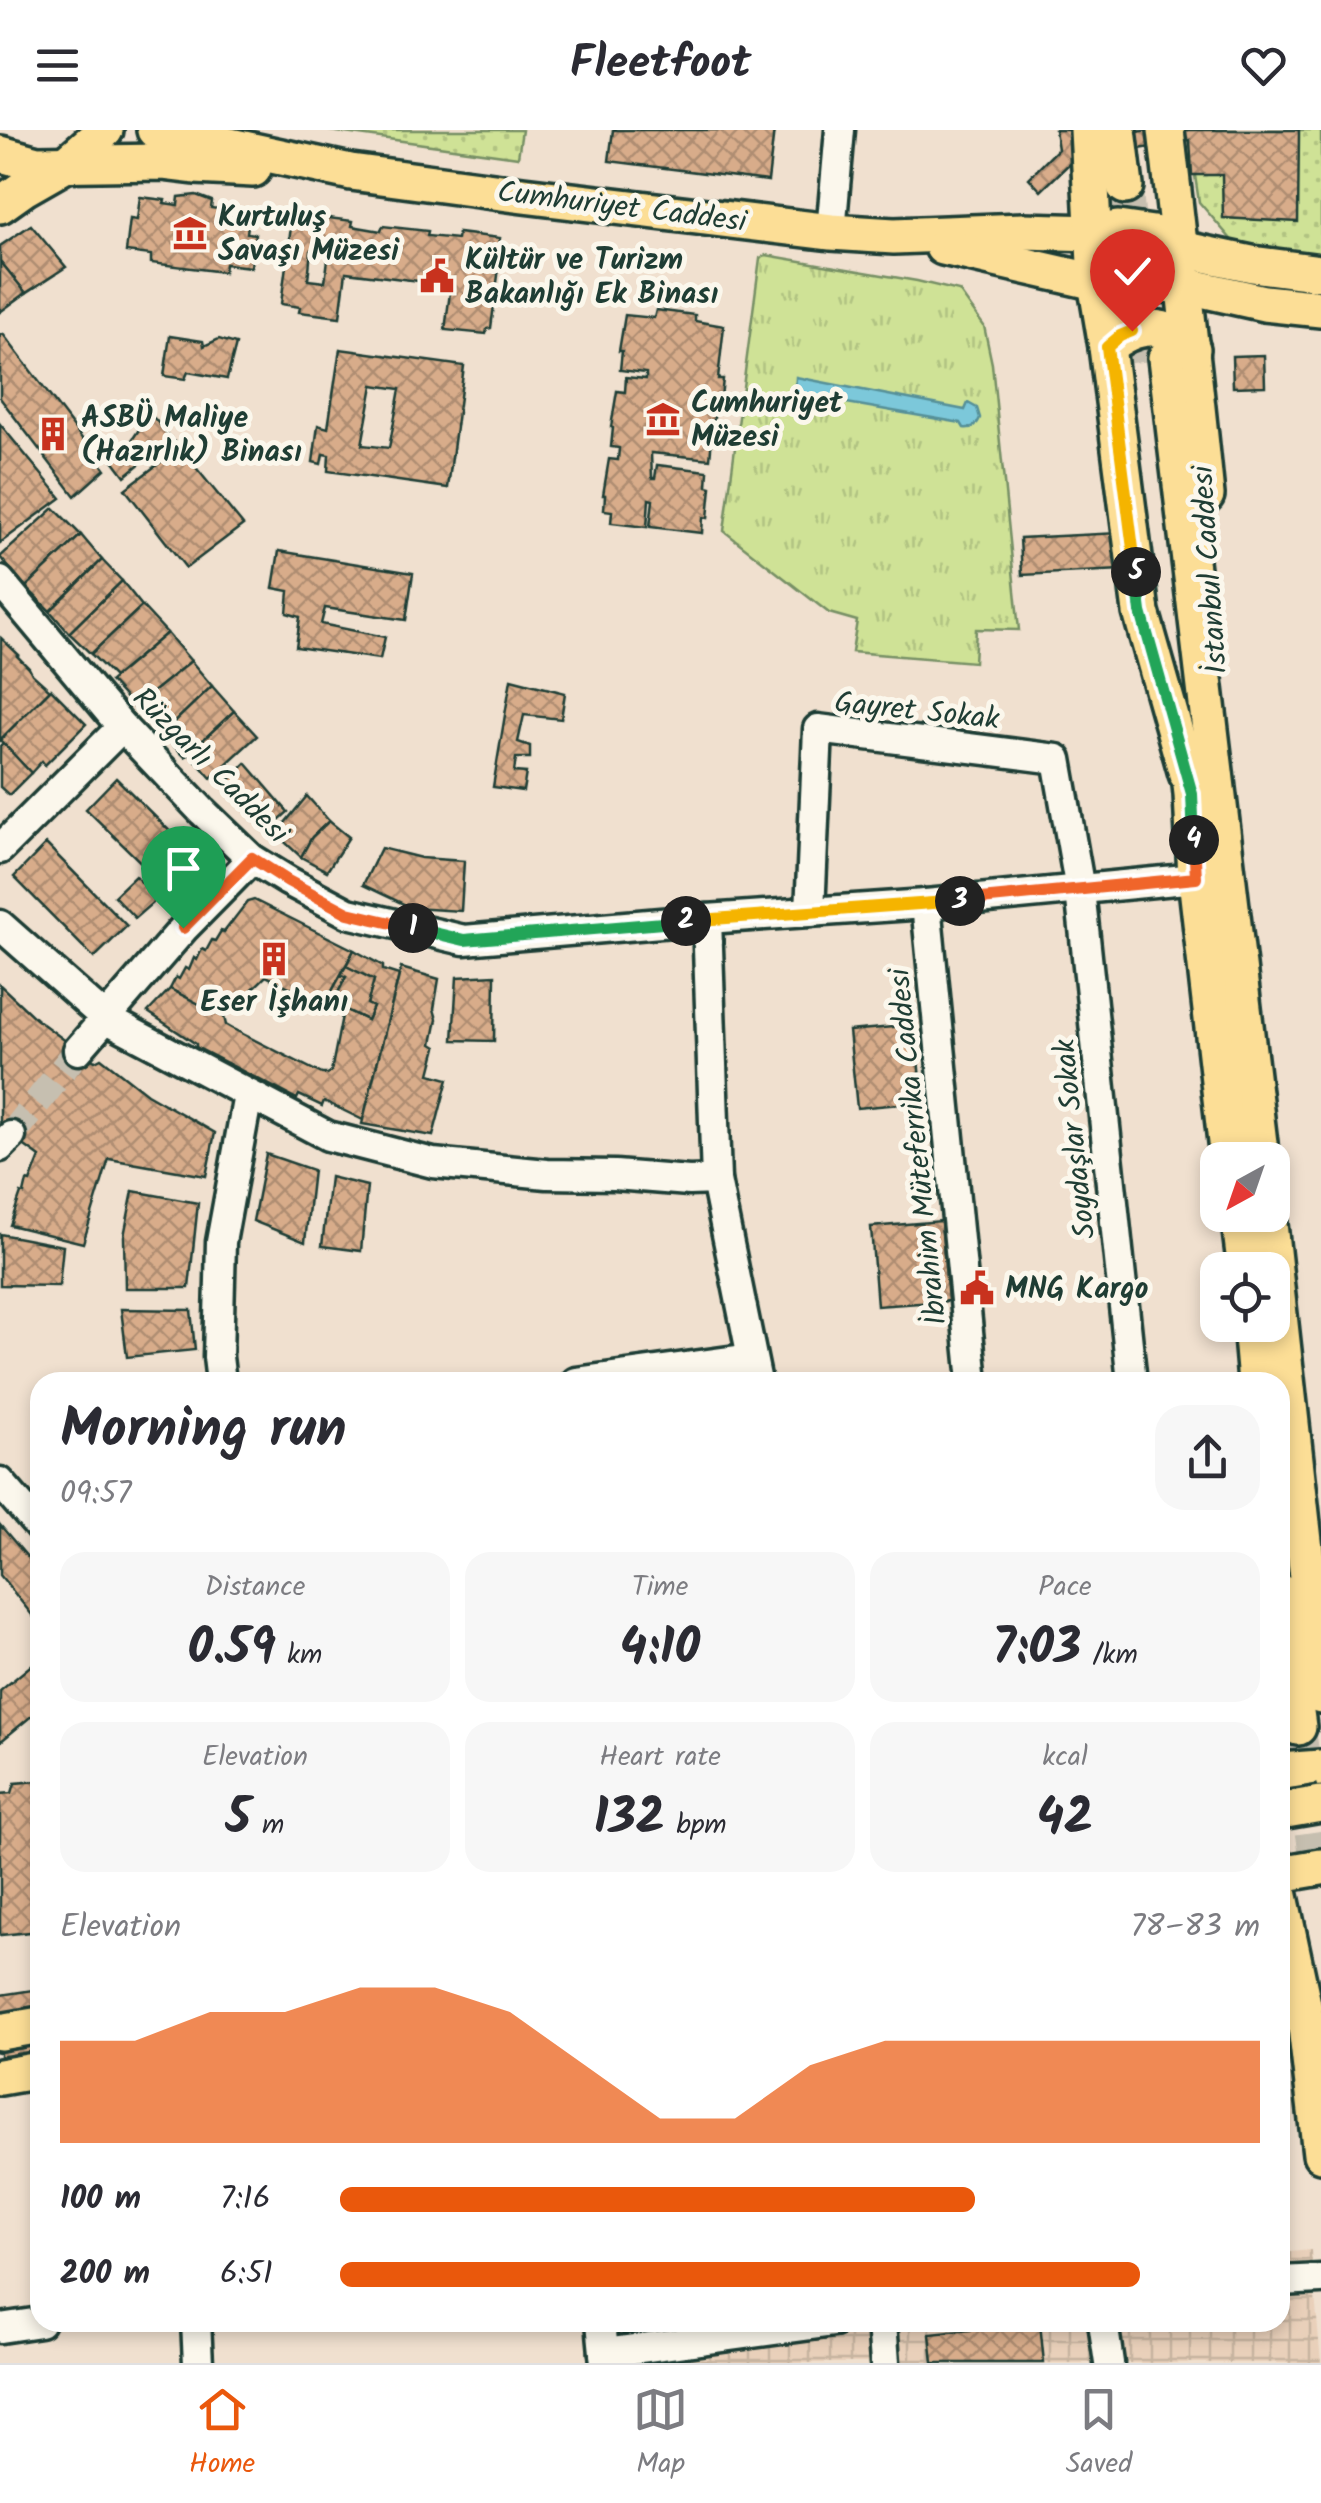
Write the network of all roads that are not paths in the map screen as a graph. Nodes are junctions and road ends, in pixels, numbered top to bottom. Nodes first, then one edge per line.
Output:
1 (28, 130) edge
2 (105, 130) edge
3 (155, 130) edge
4 (840, 130) edge
5 (1088, 130) edge
6 (1118, 130) edge
7 (1143, 130) edge
8 (1166, 130) edge
9 (0, 154) edge
10 (66, 164) junction
11 (350, 172) junction
12 (0, 205) edge
13 (831, 232) junction
14 (1095, 233) junction
15 (894, 236) junction
16 (1182, 249) junction
17 (1321, 272) edge
18 (1096, 282) junction
19 (1183, 285) junction
20 (1321, 309) edge
21 (1107, 347) junction
22 (1167, 356) junction
23 (2, 588) edge
24 (122, 727) junction
25 (1204, 792) junction
26 (0, 850) edge
27 (252, 858) junction
28 (1196, 878) junction
29 (1080, 890) junction
30 (926, 904) junction
31 (810, 912) junction
32 (706, 919) junction
33 (0, 925) edge
34 (104, 1018) junction
35 (78, 1050) tunnel mouth
36 (248, 1095) junction
37 (1226, 1142) edge
38 (1258, 1142) edge
39 (716, 1180) junction
40 (1252, 1240) edge
41 (1241, 1342) edge
42 (1252, 1342) edge
43 (754, 1370) edge
44 (220, 1372) edge
45 (724, 1372) edge
46 (972, 1372) edge
47 (1131, 1372) edge
48 (1240, 1372) edge
49 (1255, 1372) edge
50 (1272, 1372) edge
51 (0, 1470) edge
52 (0, 1482) edge
53 (1321, 1485) edge
54 (1290, 1491) edge
55 (30, 1493) edge
56 (30, 1516) edge
57 (1290, 1667) edge
58 (1321, 1695) tunnel mouth
59 (1298, 1727) tunnel mouth
60 (1321, 1768) edge
61 (1290, 1770) edge
62 (1321, 1804) edge
63 (1290, 1809) edge
64 (1321, 1826) edge
65 (1290, 1831) edge
66 (1321, 1867) edge
67 (1290, 1872) edge
68 (1290, 1944) edge
69 (30, 2027) edge
70 (0, 2032) edge
71 (30, 2072) edge
72 (0, 2077) edge
73 (1321, 2154) edge
74 (1321, 2279) edge
75 (1290, 2281) edge
76 (30, 2324) edge
77 (0, 2328) edge
78 (196, 2332) edge
79 (601, 2332) edge
80 (770, 2332) edge
81 (883, 2332) edge
82 (1104, 2332) edge
83 (604, 2358) edge
84 (198, 2363) edge
85 (885, 2363) edge
86 (1109, 2363) edge

1 - 9 main road
2 - 10 main road
3 - 11 main road, Cumhuriyet Caddesi
4 - 13 street
5 - 14 main road, İstanbul Caddesi
6 - 7 main road
8 - 16 main road, İstanbul Caddesi
9 - 10 main road, Cumhuriyet Caddesi
10 - 11 main road, Cumhuriyet Caddesi
10 - 12 main road
11 - 13 main road, Cumhuriyet Caddesi
13 - 15 main road, Cumhuriyet Caddesi
14 - 15 main road, Cumhuriyet Caddesi
14 - 16 main road, Cumhuriyet Caddesi
14 - 18 main road, İstanbul Caddesi
15 - 18 main road, Cumhuriyet Caddesi
16 - 17 main road, Cumhuriyet Caddesi
16 - 19 main road, İstanbul Caddesi
18 - 19 main road, Cumhuriyet Caddesi
18 - 21 main road, İstanbul Caddesi
19 - 20 main road, Cumhuriyet Caddesi
19 - 22 main road, İstanbul Caddesi
21 - 22 main road
21 - 25 main road, İstanbul Caddesi
22 - 25 main road, İstanbul Caddesi
23 - 24 street, Rüzgarlı Caddesi
24 - 26 street
24 - 27 street, Rüzgarlı Caddesi
25 - 28 main road, İstanbul Caddesi
25 - 38 main road, İstanbul Caddesi
27 - 32 street, Rüzgarlı Caddesi
27 - 34 street
28 - 29 street, Rüzgarlı Caddesi
28 - 37 main road, İstanbul Caddesi
29 - 30 street, Rüzgarlı Caddesi
29 - 31 street, Gayret Sokak
29 - 47 street, Soydaşlar Sokak
30 - 31 street, Rüzgarlı Caddesi
30 - 46 street, İbrahim Müteferrika Caddesi
31 - 32 street, Rüzgarlı Caddesi
32 - 39 street
33 - 34 street
34 - 35 street
34 - 36 street
36 - 39 street
36 - 44 street
39 - 43 street
40 - 50 main road
40 - 53 main road
41 - 48 main road
42 - 49 main road
43 - 45 street
51 - 55 street
52 - 56 street
54 - 58 main road
57 - 59 main road
60 - 61 main road
62 - 63 main road, bridge
64 - 65 main road
66 - 67 main road
68 - 73 main road
69 - 70 main road
71 - 72 main road
74 - 75 street
76 - 77 street
78 - 84 street
79 - 83 street
80 - 83 street
81 - 85 street
82 - 86 street

